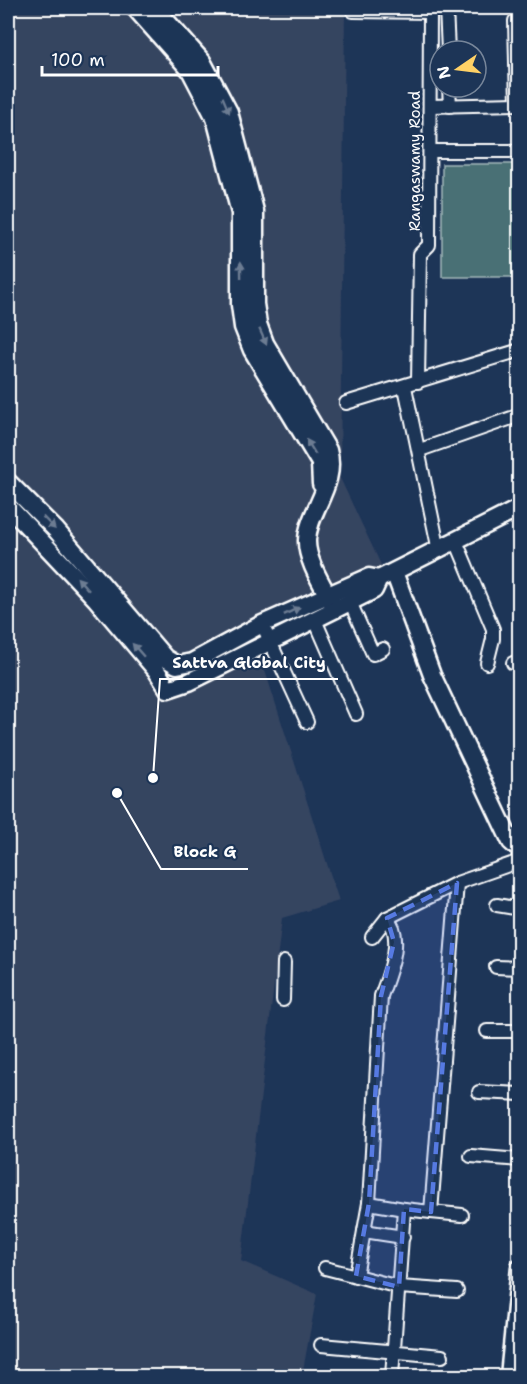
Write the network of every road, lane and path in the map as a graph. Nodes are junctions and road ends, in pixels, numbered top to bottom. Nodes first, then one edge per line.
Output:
1 (135, 8) edge
2 (155, 8) edge
3 (446, 8) edge
4 (430, 10) edge
5 (353, 11) dead end
6 (519, 18) edge
7 (447, 39) edge
8 (450, 99) edge
9 (518, 104) edge
10 (430, 106) junction
11 (450, 106) junction
12 (430, 151) junction
13 (519, 151) edge
14 (519, 350) edge
15 (418, 382) junction
16 (405, 387) junction
17 (346, 403) dead end
18 (519, 415) edge
19 (420, 450) junction
20 (8, 482) edge
21 (321, 503) junction
22 (8, 506) edge
23 (519, 508) edge
24 (456, 541) junction
25 (439, 551) junction
26 (386, 576) junction
27 (338, 602) junction
28 (315, 620) junction
29 (262, 624) junction
30 (270, 642) junction
31 (384, 649) dead end
32 (487, 663) dead end
33 (356, 714) dead end
34 (307, 723) dead end
35 (519, 850) edge
36 (519, 861) edge
37 (457, 883) junction
38 (497, 905) dead end
39 (519, 909) edge
40 (387, 918) junction
41 (372, 937) dead end
42 (284, 962) dead end
43 (496, 967) dead end
44 (519, 968) edge
45 (283, 1000) dead end
46 (487, 1031) dead end
47 (519, 1031) edge
48 (479, 1092) dead end
49 (519, 1095) edge
50 (471, 1156) dead end
51 (519, 1160) edge
52 (369, 1203) junction
53 (404, 1209) junction
54 (431, 1212) junction
55 (462, 1215) dead end
56 (364, 1231) junction
57 (403, 1237) junction
58 (519, 1267) edge
59 (325, 1268) dead end
60 (356, 1276) junction
61 (399, 1287) junction
62 (457, 1291) dead end
63 (321, 1346) dead end
64 (394, 1353) junction
65 (442, 1356) dead end
66 (392, 1377) edge
67 (509, 1377) edge

21 -> 1 street
2 -> 21 street
3 - 7 street
4 - 5 street
4 - 10 street, Rangaswamy Road
6 - 9 street
8 - 11 street
9 - 11 street
10 - 11 street
10 - 12 street, Rangaswamy Road
12 - 13 street
12 - 15 street, Rangaswamy Road
14 - 15 street
15 - 16 street
16 - 17 street
16 - 19 street
18 - 19 street
19 - 25 street
20 -> 29 street
21 - 27 street
30 -> 22 street
23 - 24 street
24 - 25 street
24 - 32 street
25 - 26 street
26 - 27 street
26 - 27 street
26 - 35 street
27 - 28 street
29 -> 27 street
27 - 31 street
28 - 30 street
28 - 33 street
29 - 30 street
30 - 34 street
36 - 37 street
37 - 40 street
37 - 54 street
38 - 39 street
40 - 41 street
40 - 52 street
42 - 45 street
43 - 44 street
46 - 47 street
48 - 49 street
50 - 51 street
52 - 53 street
52 - 56 street
53 - 54 street
53 - 57 street
54 - 55 street
56 - 57 street
56 - 60 street
57 - 61 street
58 - 67 street
59 - 60 street
60 - 61 street
61 - 62 street
61 - 64 street
63 - 64 street
64 - 65 street
64 - 66 street

